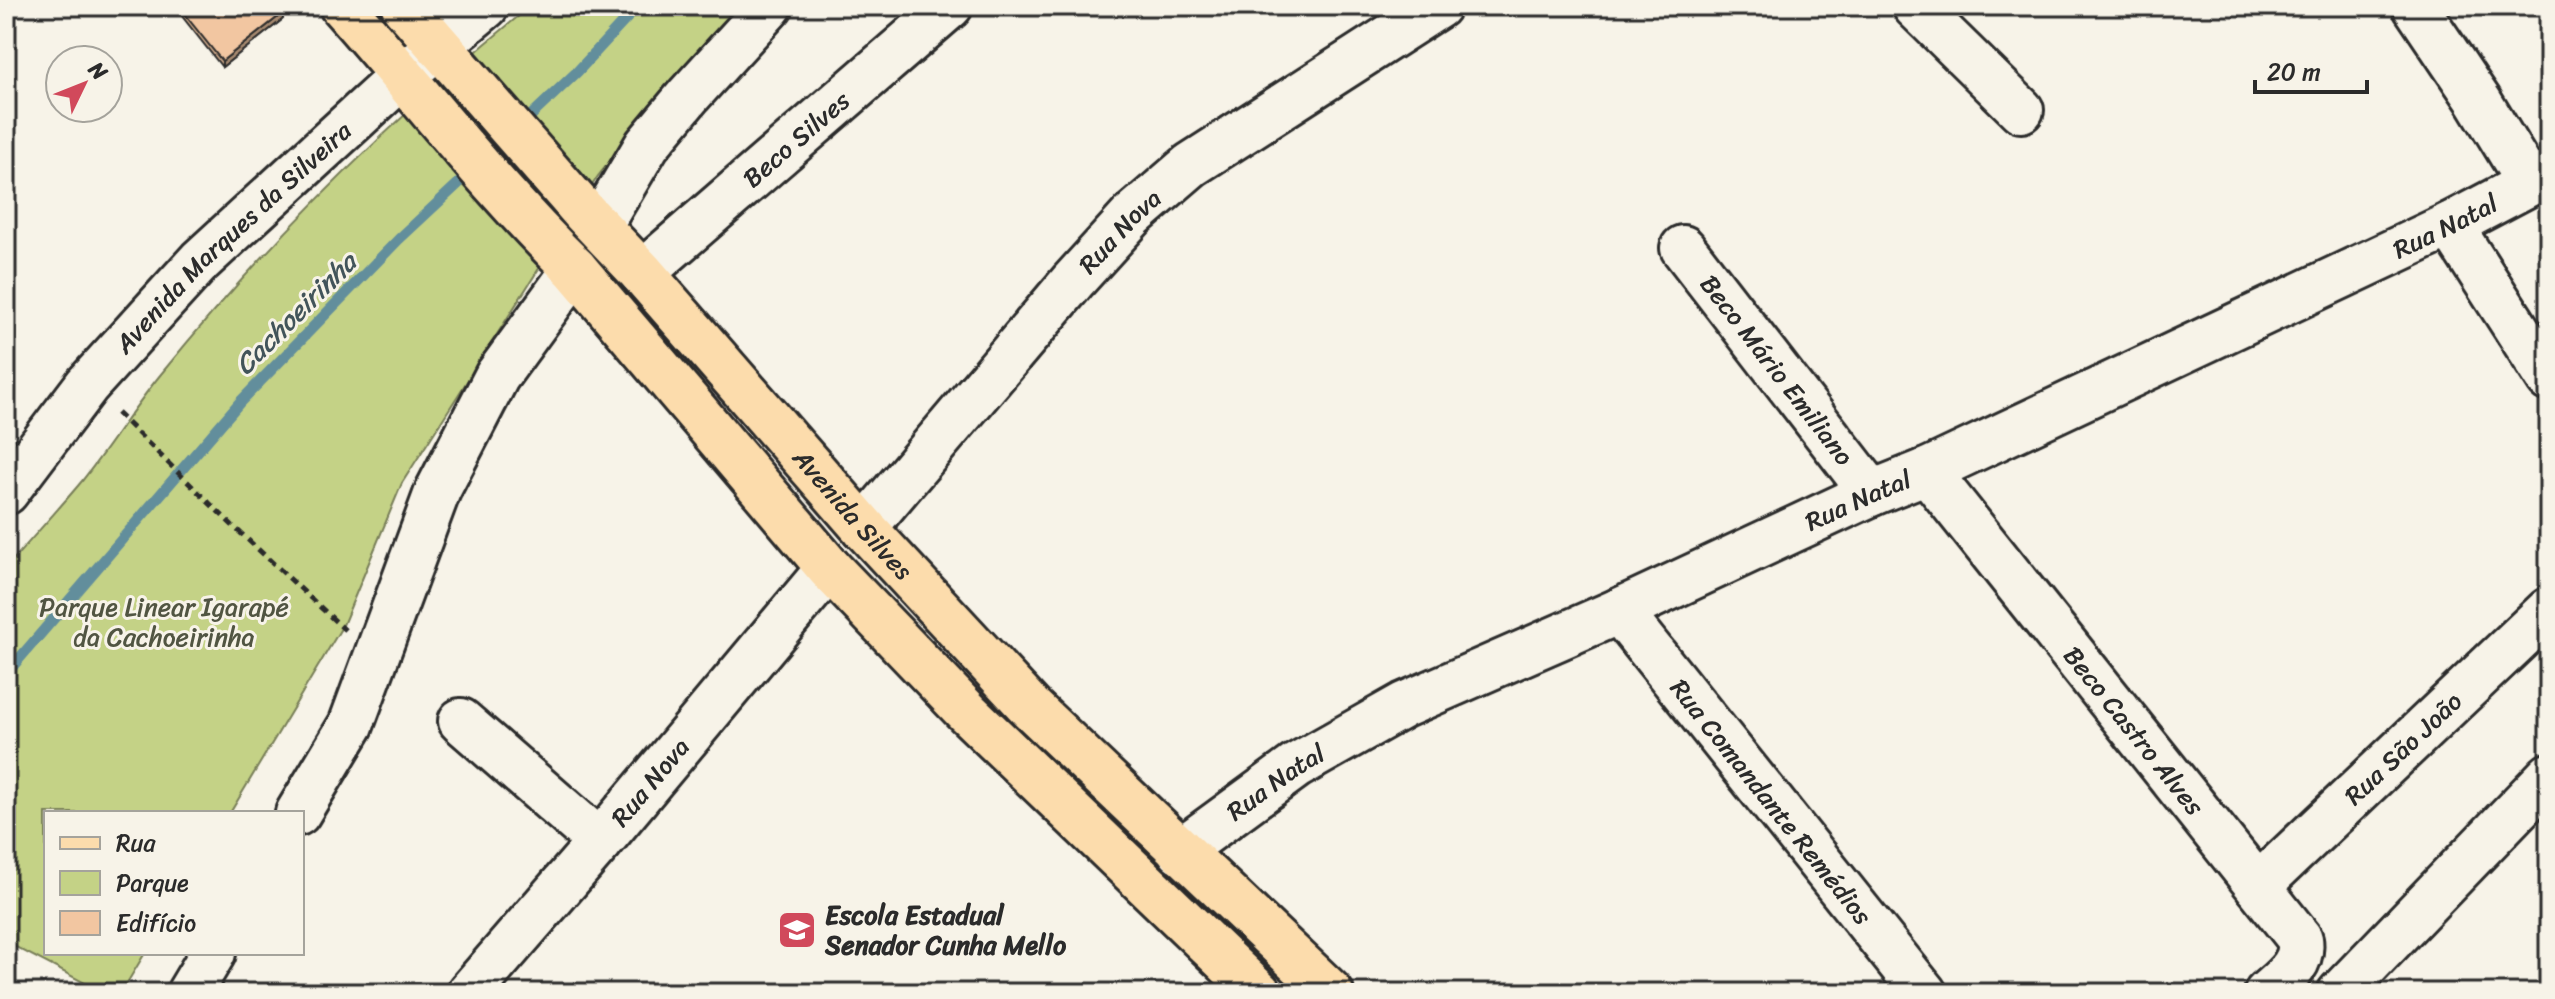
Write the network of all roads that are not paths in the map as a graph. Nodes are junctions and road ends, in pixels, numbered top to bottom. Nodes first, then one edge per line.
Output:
1 (342, 6) edge
2 (404, 6) edge
3 (486, 6) edge
4 (770, 6) edge
5 (950, 6) edge
6 (1438, 6) edge
7 (1915, 6) edge
8 (2415, 6) edge
9 (448, 58) junction
10 (416, 92) junction
11 (2021, 110) dead end
12 (2539, 178) edge
13 (591, 219) junction
14 (2450, 225) junction
15 (1683, 248) dead end
16 (562, 256) junction
17 (642, 273) junction
18 (2549, 379) edge
19 (1927, 471) junction
20 (6, 492) edge
21 (1872, 493) junction
22 (864, 528) junction
23 (829, 568) junction
24 (2549, 610) edge
25 (1619, 611) junction
26 (461, 721) dead end
27 (2549, 776) edge
28 (299, 811) edge
29 (600, 842) junction
30 (1180, 851) junction
31 (2258, 886) junction
32 (212, 955) edge
33 (1255, 992) edge
34 (189, 993) edge
35 (469, 993) edge
36 (1331, 993) edge
37 (1924, 993) edge
38 (2267, 993) edge
39 (2340, 993) edge

1 - 10 main road, Avenida Silves
2 - 9 main road, Avenida Silves
3 - 9 street, Avenida Marques da Silveira
4 - 13 street
5 - 17 street, Beco Silves
6 - 22 street, Rua Nova
7 - 11 street
8 - 12 street
9 - 10 street, Avenida Marques da Silveira
9 - 13 main road, Avenida Silves
10 - 16 main road, Avenida Silves
10 - 20 street, Avenida Marques da Silveira
12 - 14 street, Rua Natal
13 - 17 main road, Avenida Silves
14 - 18 street
14 - 19 street, Rua Natal
15 - 21 street, Beco Mário Emiliano
16 - 23 main road, Avenida Silves
16 - 28 street
17 - 22 main road, Avenida Silves
19 - 21 street, Rua Natal
19 - 31 street, Beco Castro Alves
21 - 25 street, Rua Natal
22 - 30 main road, Avenida Silves
23 - 29 street, Rua Nova
23 - 33 main road, Avenida Silves
24 - 31 street, Rua São João
25 - 30 street, Rua Natal
25 - 37 street, Rua Comandante Remédios
26 - 29 street
27 - 39 street
29 - 35 street, Rua Nova
30 - 36 main road, Avenida Silves
31 - 38 street, Beco Castro Alves
32 - 34 street

